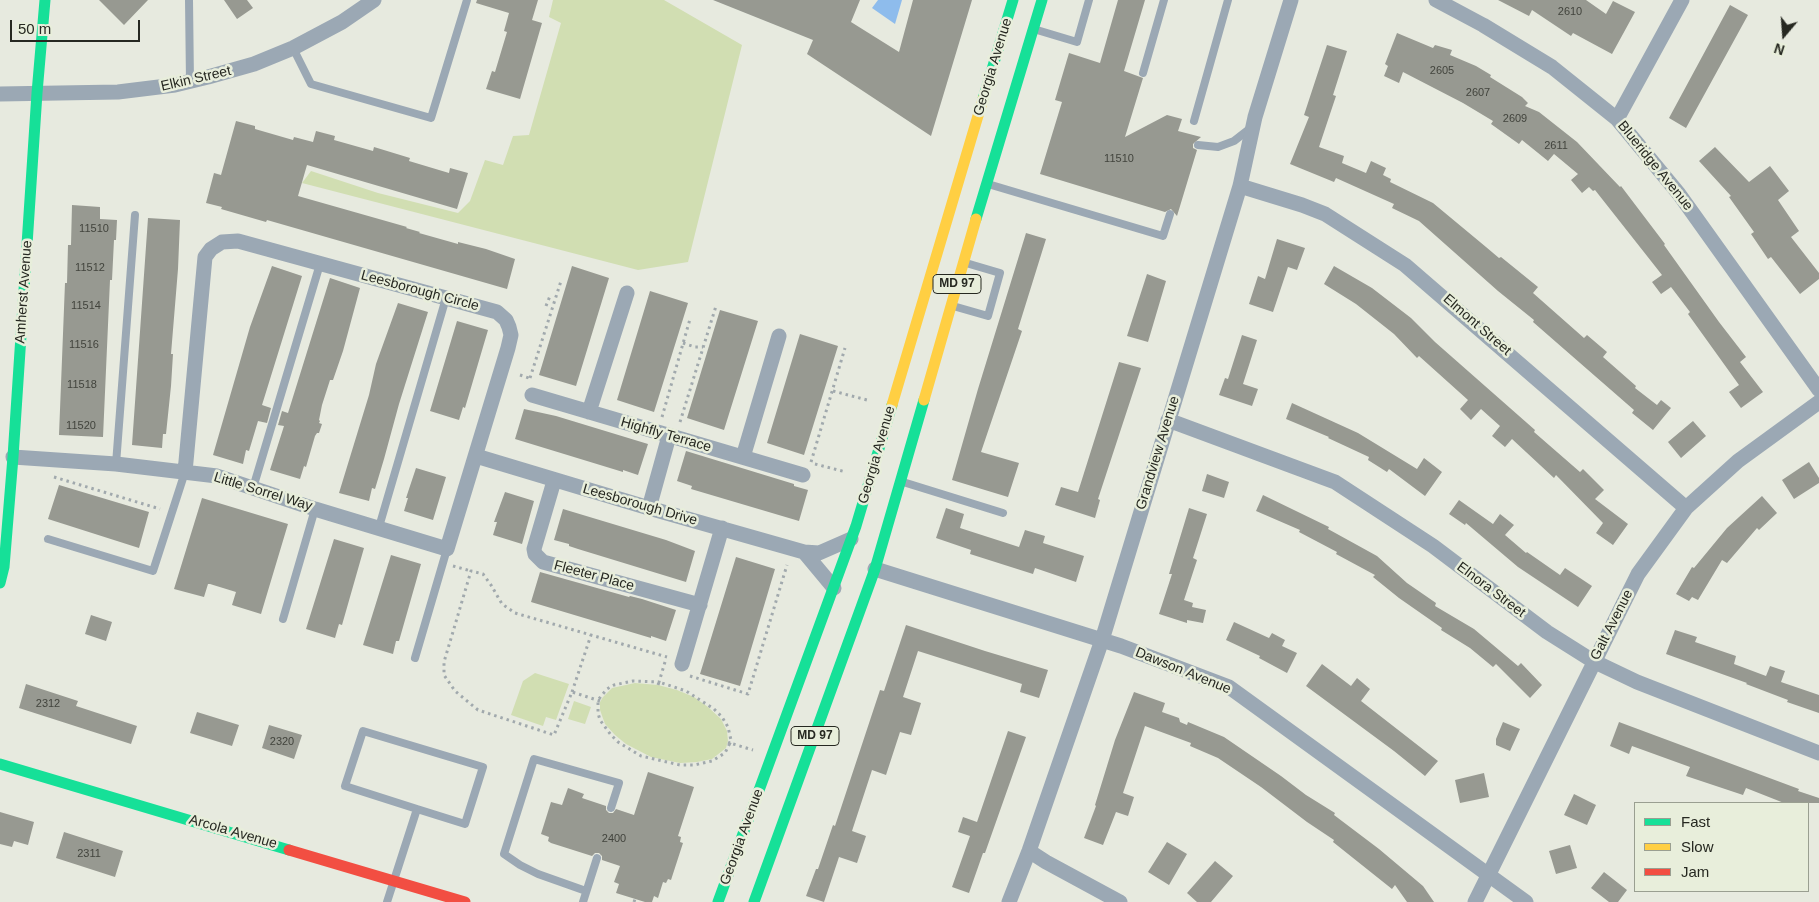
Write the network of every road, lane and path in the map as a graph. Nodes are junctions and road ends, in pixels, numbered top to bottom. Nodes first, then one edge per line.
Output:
1 (45, 0) edge
2 (189, 0) edge
3 (374, 0) edge
4 (466, 0) edge
5 (1013, 0) edge
6 (1042, 0) edge
7 (1089, 0) edge
8 (1164, 0) edge
9 (1228, 0) edge
10 (1291, 0) edge
11 (1436, 0) edge
12 (1682, 0) edge
13 (1033, 29) junction
14 (293, 48) junction
15 (1143, 73) dead end
16 (190, 82) junction
17 (37, 93) junction
18 (0, 94) edge
19 (1617, 119) junction
20 (1194, 120) dead end
21 (1253, 126) junction
22 (1198, 145) dead end
23 (987, 183) junction
24 (1240, 186) junction
25 (1170, 214) dead end
26 (135, 215) dead end
27 (964, 262) junction
28 (320, 264) junction
29 (561, 281) dead end
30 (627, 293) dead end
31 (550, 296) dead end
32 (446, 298) junction
33 (951, 305) junction
34 (546, 306) dead end
35 (716, 306) dead end
36 (690, 319) dead end
37 (779, 336) dead end
38 (683, 343) junction
39 (703, 347) junction
40 (845, 348) dead end
41 (530, 378) dead end
42 (1819, 390) edge
43 (833, 391) junction
44 (532, 394) dead end
45 (867, 400) dead end
46 (1819, 402) edge
47 (589, 412) junction
48 (661, 417) dead end
49 (1168, 420) junction
50 (680, 423) dead end
51 (669, 436) junction
52 (476, 456) junction
53 (13, 457) junction
54 (743, 457) junction
55 (116, 464) junction
56 (807, 469) joint
57 (185, 472) junction
58 (45, 474) dead end
59 (554, 480) junction
60 (901, 482) junction
61 (253, 488) junction
62 (648, 508) junction
63 (1686, 508) junction
64 (161, 509) dead end
65 (315, 509) junction
66 (1003, 513) dead end
67 (379, 527) junction
68 (722, 528) junction
69 (858, 536) junction
70 (48, 539) dead end
71 (448, 549) junction
72 (804, 552) junction
73 (870, 552) dead end
74 (450, 565) dead end
75 (787, 566) dead end
76 (875, 569) junction
77 (471, 571) junction
78 (860, 574) dead end
79 (847, 580) dead end
80 (0, 583) edge
81 (834, 588) junction
82 (700, 605) junction
83 (283, 618) dead end
84 (590, 635) junction
85 (1102, 640) junction
86 (669, 649) dead end
87 (667, 657) junction
88 (415, 658) dead end
89 (1593, 661) junction
90 (663, 668) junction
91 (679, 669) junction
92 (659, 683) junction
93 (572, 692) junction
94 (599, 700) junction
95 (729, 743) junction
96 (752, 750) dead end
97 (1819, 753) edge
98 (0, 764) edge
99 (611, 808) dead end
100 (417, 809) junction
101 (1029, 851) junction
102 (597, 858) dead end
103 (1488, 874) junction
104 (395, 881) junction
105 (586, 891) junction
106 (387, 902) edge
107 (466, 902) edge
108 (582, 902) edge
109 (718, 902) edge
110 (754, 902) edge
111 (1009, 902) edge
112 (1120, 902) edge
113 (1475, 902) edge
114 (1526, 902) edge

1 - 17 main road, Amherst Avenue
2 - 16 lane
3 - 14 street, Elkin Street
4 - 14 lane
5 - 69 main road, Georgia Avenue / MD 97
6 - 13 main road, Georgia Avenue / MD 97
7 - 13 lane
8 - 15 lane
9 - 20 lane
10 - 21 street, Grandview Avenue
11 - 19 street, Blueridge Avenue
12 - 19 street
13 - 23 main road, Georgia Avenue / MD 97
14 - 16 street, Elkin Street
16 - 17 street, Elkin Street
17 - 18 street, Elkin Street
17 - 53 main road, Amherst Avenue
19 - 42 street, Blueridge Avenue
21 - 22 lane
21 - 24 street, Grandview Avenue
23 - 25 lane
23 - 27 main road, Georgia Avenue / MD 97
24 - 49 street, Grandview Avenue
24 - 63 street, Elmont Street
26 - 55 lane
27 - 33 main road, Georgia Avenue / MD 97
27 - 33 lane
28 - 32 street, Leesborough Circle
28 - 57 street, Leesborough Circle
28 - 61 lane
29 - 41 path
30 - 47 street
31 - 34 path
32 - 52 street, Leesborough Circle
32 - 67 lane
33 - 60 main road, Georgia Avenue / MD 97
35 - 39 path
36 - 38 path
37 - 54 street
38 - 39 path
38 - 48 path
39 - 50 path
40 - 43 path
43 - 45 path
43 - 56 path
44 - 47 street, Highfly Terrace
46 - 63 street, Galt Avenue
47 - 51 street, Highfly Terrace
49 - 85 street, Grandview Avenue
49 - 89 street, Elnora Street
51 - 54 street, Highfly Terrace
51 - 62 street
52 - 59 street, Leesborough Drive
52 - 71 street, Leesborough Circle
53 - 55 street, Little Sorrel Way
53 - 80 main road, Amherst Avenue
54 - 56 street, Highfly Terrace
55 - 57 street, Little Sorrel Way
57 - 61 street, Little Sorrel Way
57 - 70 lane
58 - 64 path
59 - 62 street, Leesborough Drive
59 - 82 street, Fleeter Place
60 - 66 lane
60 - 76 main road, Georgia Avenue / MD 97
61 - 65 street, Little Sorrel Way
62 - 68 street, Leesborough Drive
63 - 89 street, Galt Avenue
65 - 67 street, Little Sorrel Way
65 - 83 lane
67 - 71 street, Little Sorrel Way
68 - 72 street, Leesborough Drive
68 - 82 street
69 - 72 street, Leesborough Drive
69 - 81 main road, Georgia Avenue / MD 97
71 - 88 lane, Leesborough Circle
72 - 81 street
73 - 76 main road
74 - 77 path
75 - 91 path
76 - 78 main road
76 - 85 street, Dawson Avenue
76 - 110 main road, Georgia Avenue / MD 97
77 - 84 path
77 - 93 path
79 - 81 main road
81 - 109 main road, Georgia Avenue / MD 97
82 - 91 street
84 - 87 path
84 - 93 path
85 - 101 street, Grandview Avenue
85 - 103 street, Dawson Avenue
86 - 87 path
87 - 90 path
89 - 97 street, Elnora Street
89 - 103 street, Galt Avenue
90 - 91 path
90 - 92 path
92 - 94 path
92 - 95 path
93 - 94 path
94 - 95 path
95 - 96 path
98 - 104 main road, Arcola Avenue
99 - 105 lane
100 - 100 lane
100 - 104 lane
101 - 111 street, Grandview Avenue
101 - 112 street
102 - 105 lane
103 - 113 street, Galt Avenue
103 - 114 street, Dawson Avenue
104 - 106 lane
104 - 107 main road, Arcola Avenue
105 - 108 lane

